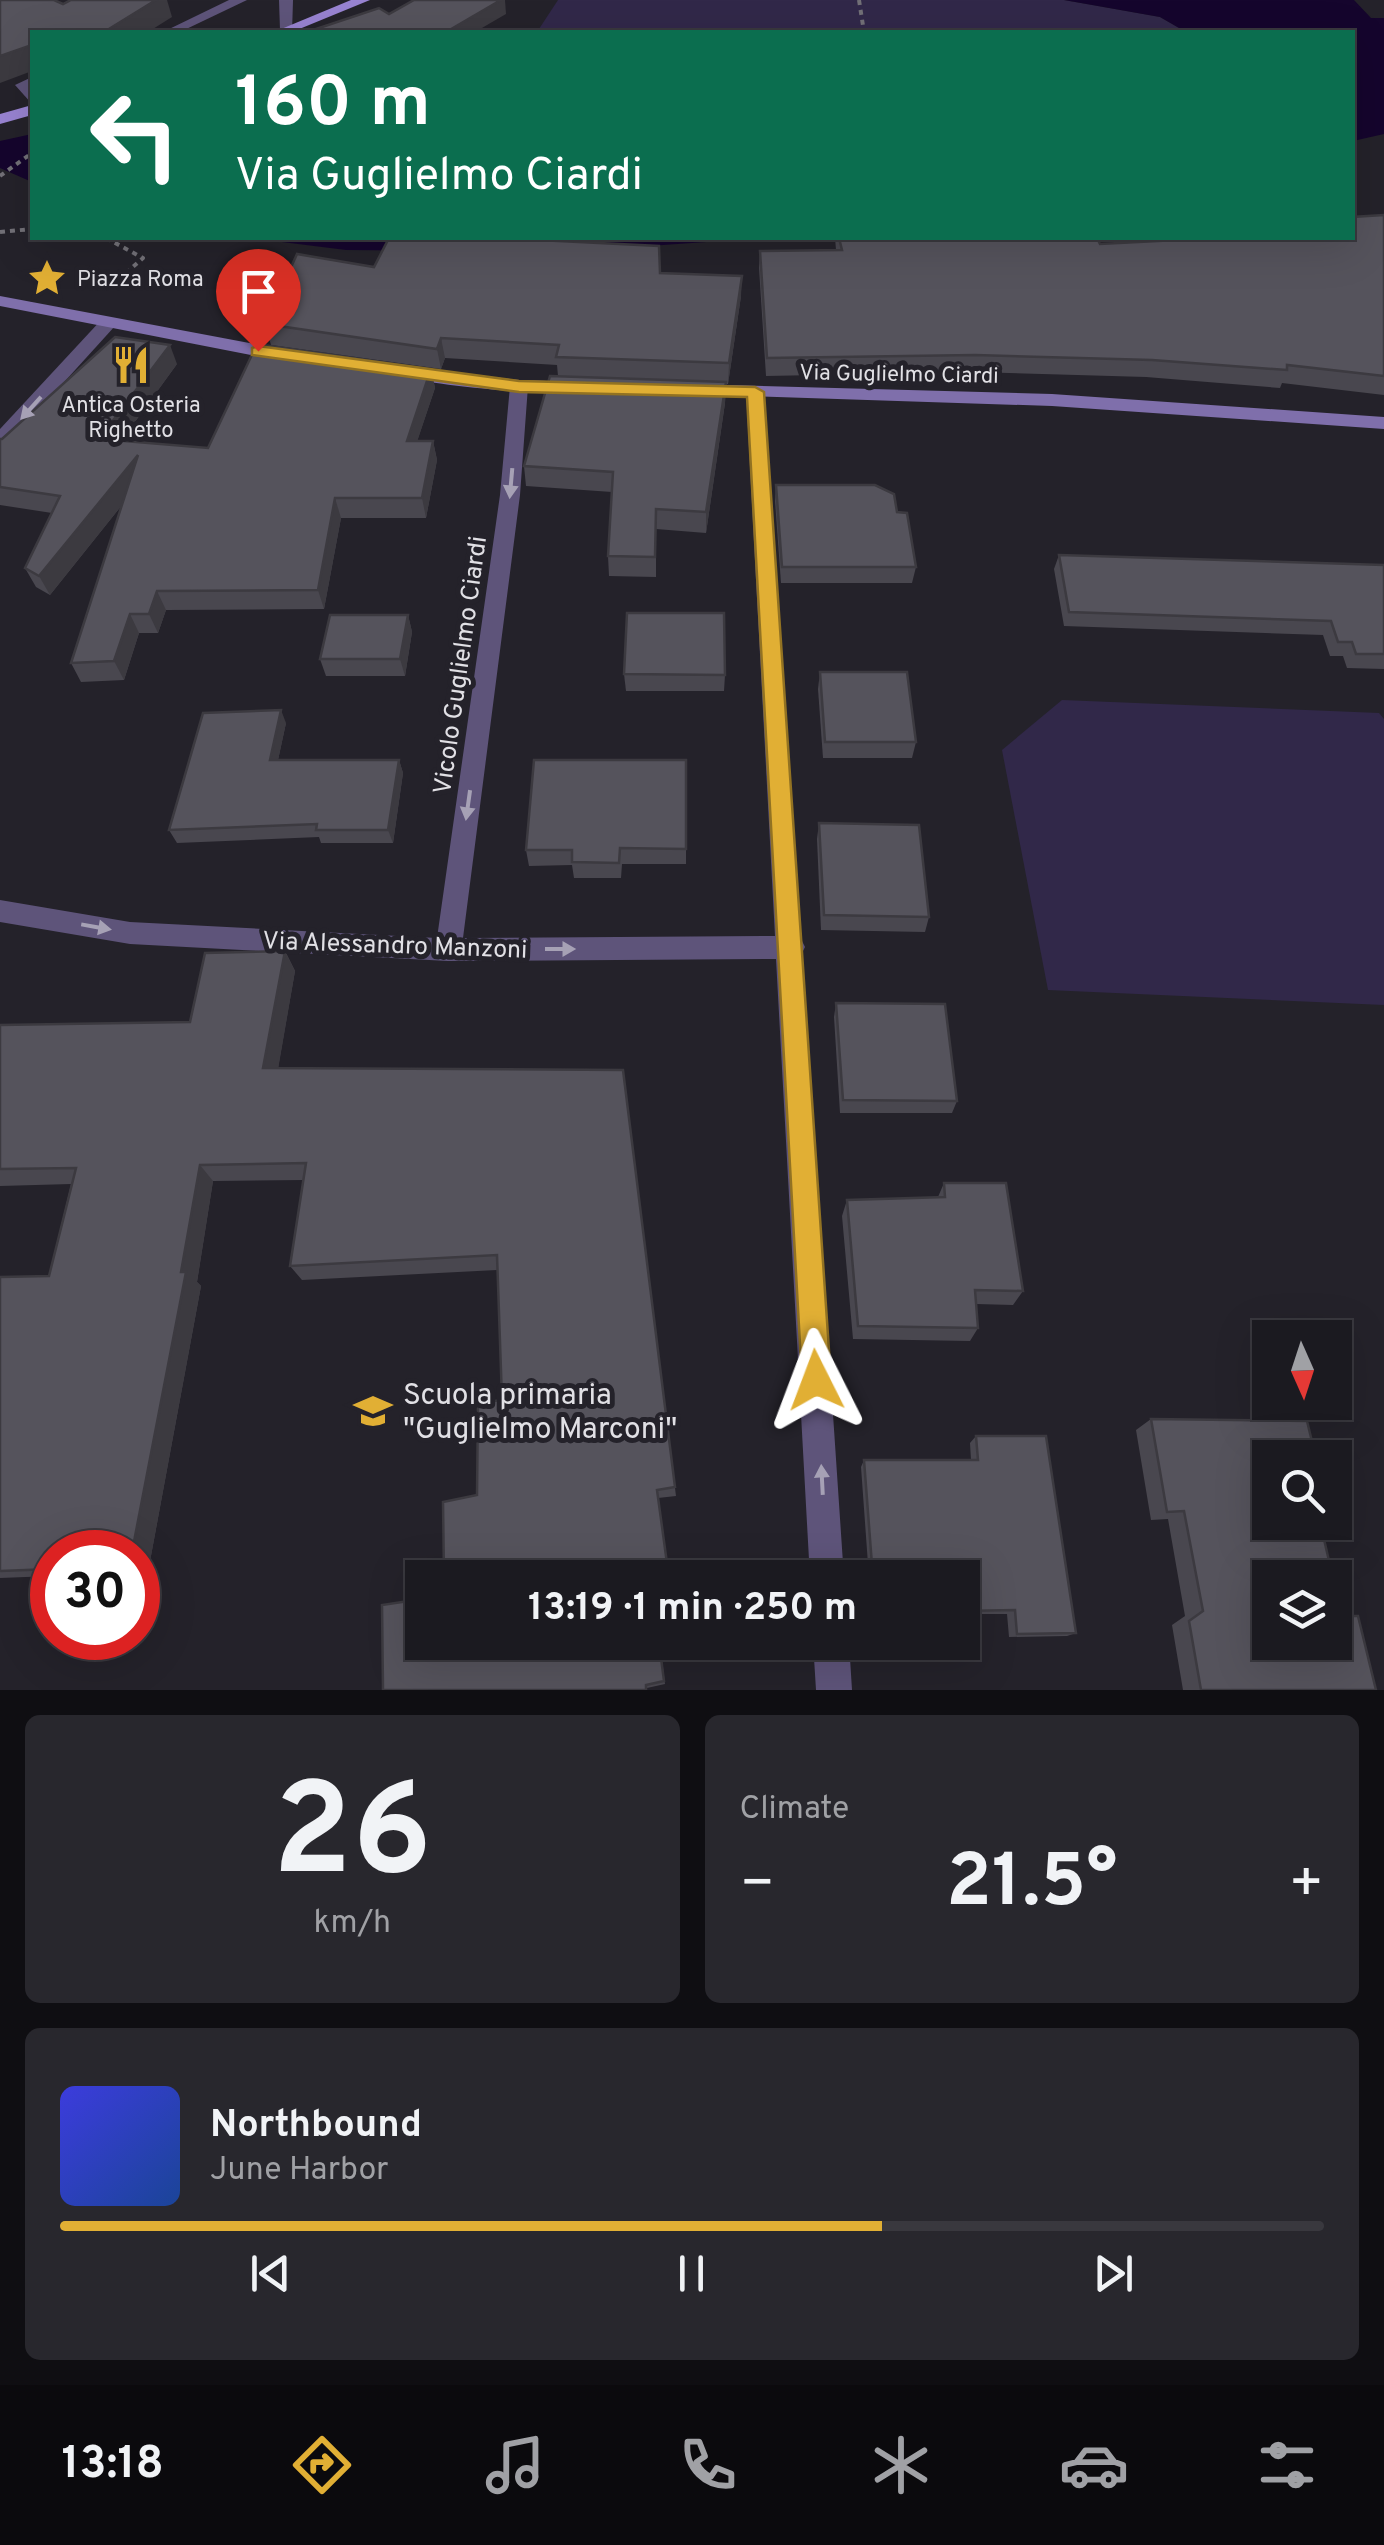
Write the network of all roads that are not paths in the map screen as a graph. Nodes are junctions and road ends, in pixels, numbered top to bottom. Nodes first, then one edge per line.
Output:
1 (240, 0) edge
2 (286, 0) edge
3 (363, 0) edge
4 (174, 30) edge
5 (284, 30) edge
6 (287, 30) edge
7 (30, 111) edge
8 (0, 119) edge
9 (0, 301) edge
10 (109, 322) junction
11 (310, 359) edge
12 (382, 369) edge
13 (519, 386) junction
14 (598, 388) edge
15 (676, 390) edge
16 (755, 392) junction
17 (1384, 422) edge
18 (0, 441) edge
19 (0, 911) edge
20 (792, 947) junction
21 (448, 950) junction
22 (826, 1560) edge
23 (832, 1660) edge
24 (834, 1690) edge

1 - 4 street
2 - 5 street
3 - 6 main road
7 - 8 main road
9 - 10 main road
10 - 11 main road
10 -> 18 street
12 - 13 main road
13 - 14 main road
13 -> 21 street, Vicolo Guglielmo Ciardi
15 - 16 main road, Via Guglielmo Ciardi
16 - 17 main road, Via Guglielmo Ciardi
16 - 20 street
19 -> 21 street, Via Alessandro Manzoni
21 -> 20 street, Via Alessandro Manzoni
22 -> 20 street
23 - 24 street

